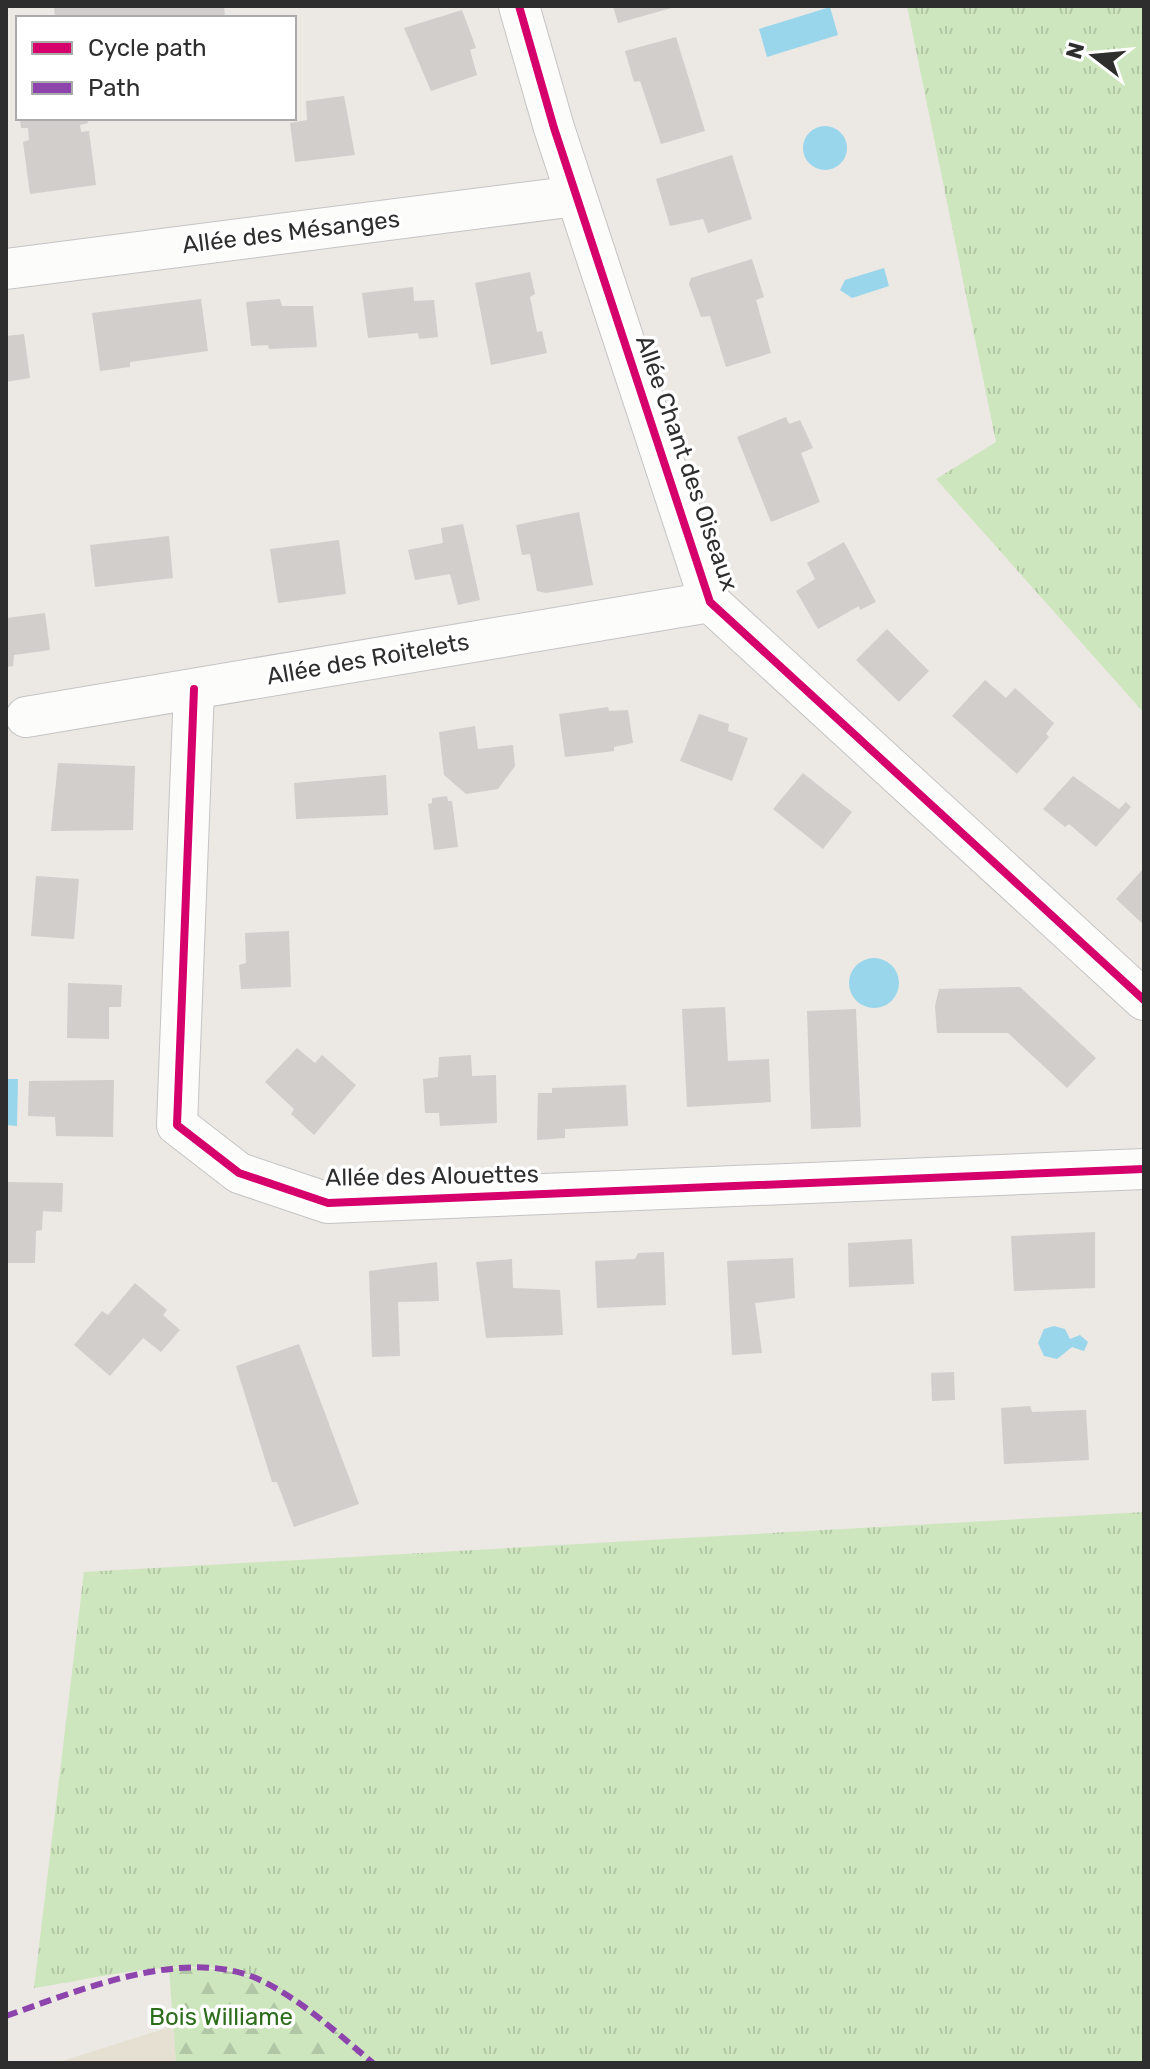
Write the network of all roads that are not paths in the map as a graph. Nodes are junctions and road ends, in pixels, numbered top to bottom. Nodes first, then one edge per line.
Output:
1 (519, 6) edge
2 (576, 196) junction
3 (6, 269) edge
4 (710, 602) junction
5 (194, 689) junction
6 (26, 717) dead end
7 (1144, 1000) edge
8 (1144, 1169) edge

1 - 2 street, Allée Chant des Oiseaux
2 - 3 street, Allée des Mésanges
2 - 4 street, Allée Chant des Oiseaux
4 - 5 street, Allée des Roitelets
4 - 7 street, Allée Chant des Oiseaux
5 - 6 street, Allée des Roitelets
5 - 8 street, Allée des Alouettes

